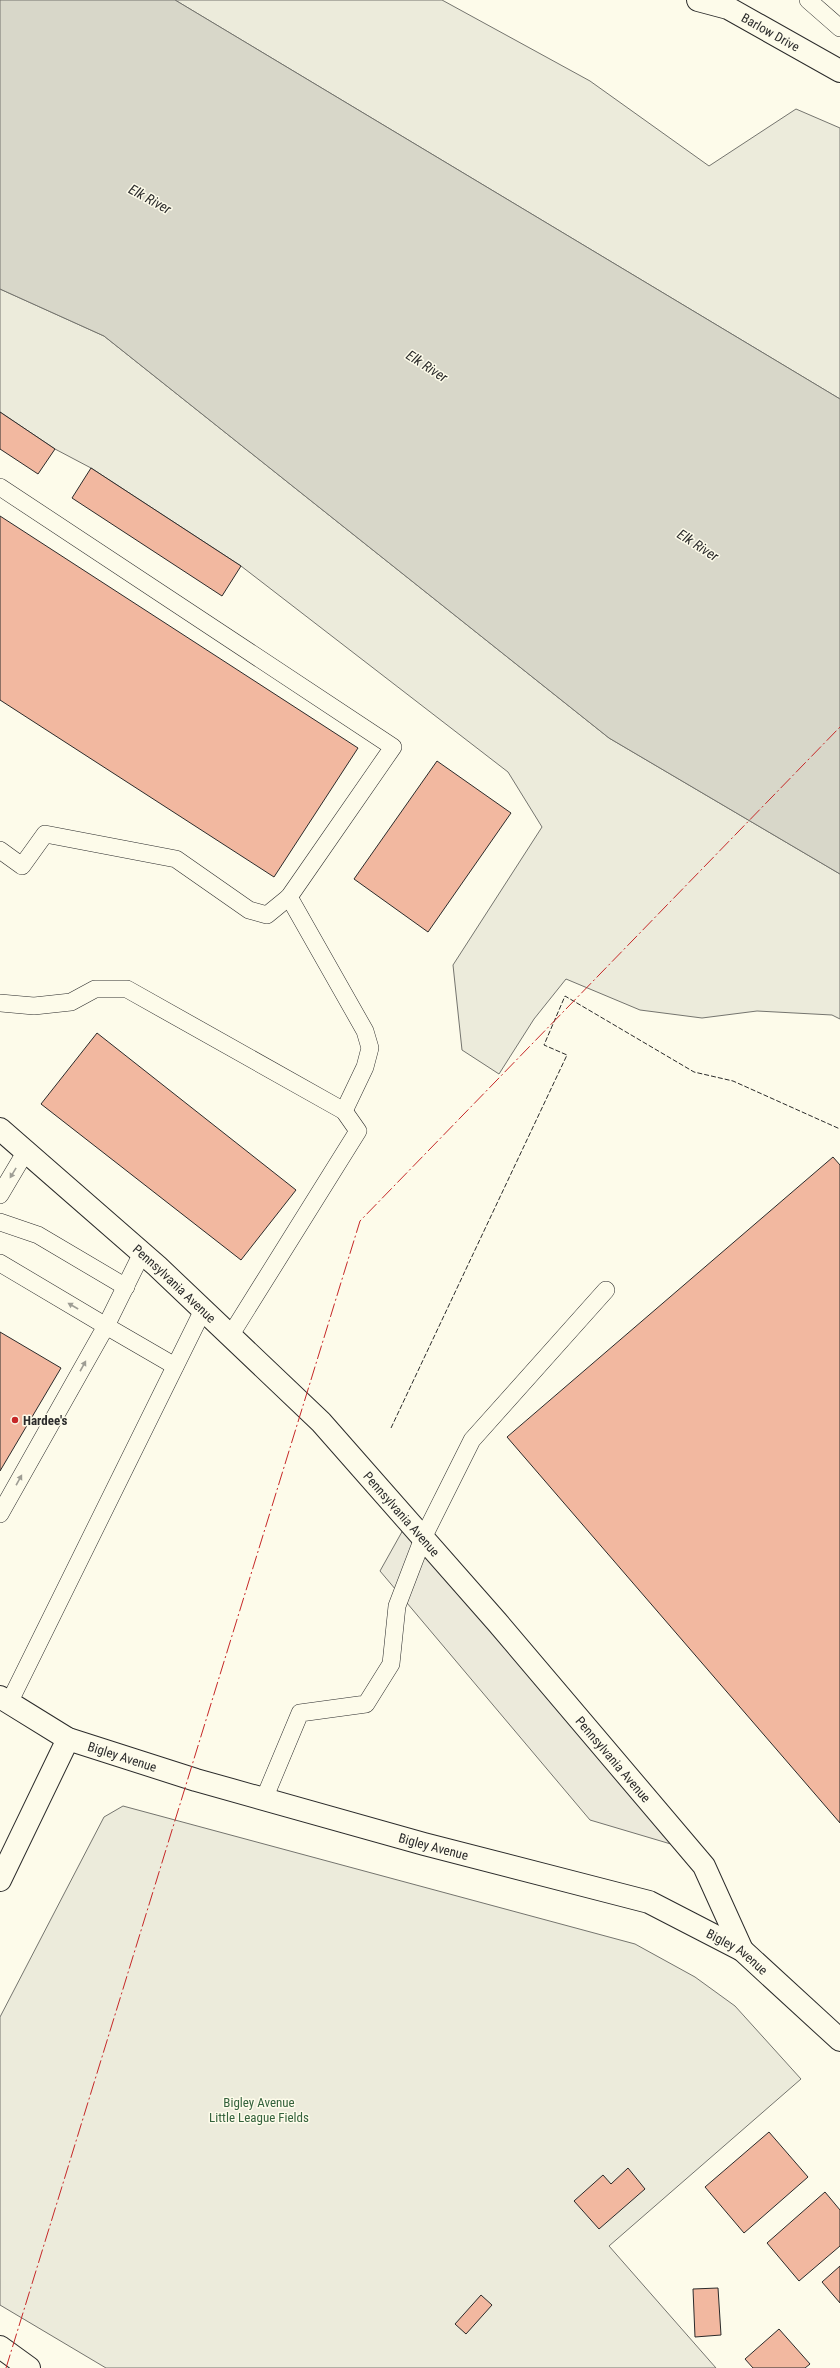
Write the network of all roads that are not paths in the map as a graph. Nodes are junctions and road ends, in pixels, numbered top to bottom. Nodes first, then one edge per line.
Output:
1 (698, 0) edge
2 (808, 0) edge
3 (840, 28) edge
4 (840, 71) edge
5 (0, 487) edge
6 (0, 850) edge
7 (289, 897) junction
8 (0, 1003) edge
9 (344, 1110) junction
10 (0, 1129) edge
11 (26, 1151) junction
12 (0, 1195) edge
13 (0, 1222) edge
14 (142, 1253) junction
15 (0, 1263) edge
16 (126, 1287) junction
17 (606, 1290) dead end
18 (203, 1310) junction
19 (106, 1326) junction
20 (230, 1336) junction
21 (175, 1366) junction
22 (0, 1514) edge
23 (423, 1538) junction
24 (4, 1700) edge
25 (68, 1739) junction
26 (264, 1799) junction
27 (0, 1880) edge
28 (742, 1950) junction
29 (840, 2040) edge
30 (0, 2348) edge
31 (29, 2368) edge

1 - 4 main road, Barlow Drive
2 - 3 lane
5 - 7 lane
6 - 7 lane
7 - 9 lane
8 - 9 lane
9 - 20 lane
10 - 11 main road, Pennsylvania Avenue
11 -> 12 lane
11 - 14 main road, Pennsylvania Avenue
13 - 16 lane
14 - 16 lane
14 - 18 main road, Pennsylvania Avenue
19 -> 15 lane
16 - 19 lane
17 - 23 lane
18 - 20 main road, Pennsylvania Avenue
18 - 21 lane
19 - 21 lane
22 -> 19 lane
20 - 23 main road, Pennsylvania Avenue
21 - 24 lane
23 - 26 lane
23 - 28 main road, Pennsylvania Avenue
24 - 25 main road, Bigley Avenue
25 - 26 main road, Bigley Avenue
25 - 27 main road
26 - 28 main road, Bigley Avenue
28 - 29 main road, Bigley Avenue
30 - 31 main road

